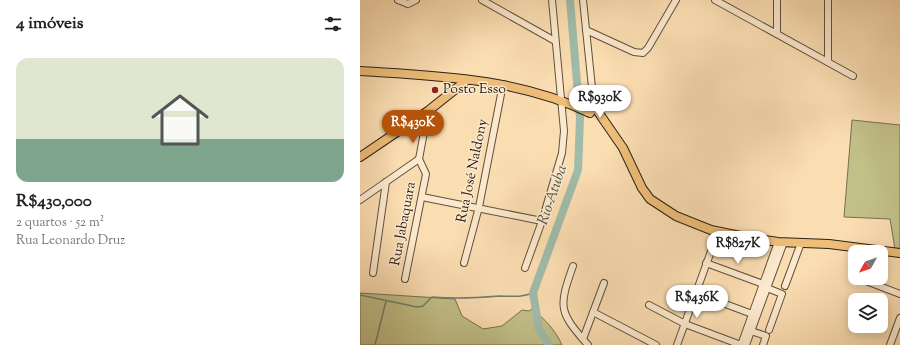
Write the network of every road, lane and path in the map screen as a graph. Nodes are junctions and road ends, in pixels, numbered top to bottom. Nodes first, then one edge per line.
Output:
1 (398, 0) edge
2 (416, 0) edge
3 (482, 0) edge
4 (552, 0) edge
5 (583, 0) edge
6 (676, 0) edge
7 (715, 0) edge
8 (777, 0) edge
9 (828, 0) edge
10 (586, 30) junction
11 (777, 34) junction
12 (555, 41) junction
13 (828, 62) junction
14 (360, 70) edge
15 (853, 76) dead end
16 (467, 80) junction
17 (503, 84) junction
18 (563, 102) junction
19 (589, 109) junction
20 (428, 111) junction
21 (360, 157) edge
22 (419, 159) junction
23 (386, 182) junction
24 (422, 197) junction
25 (360, 200) edge
26 (479, 207) junction
27 (542, 221) junction
28 (718, 232) junction
29 (781, 242) junction
30 (801, 243) junction
31 (900, 253) edge
32 (464, 263) dead end
33 (706, 263) junction
34 (573, 266) dead end
35 (525, 268) dead end
36 (373, 273) dead end
37 (405, 279) dead end
38 (604, 282) dead end
39 (876, 285) edge
40 (765, 286) junction
41 (785, 286) dead end
42 (696, 293) junction
43 (900, 294) edge
44 (649, 305) dead end
45 (593, 312) junction
46 (752, 314) junction
47 (900, 318) edge
48 (685, 324) junction
49 (769, 330) dead end
50 (752, 331) junction
51 (583, 339) junction
52 (588, 345) edge
53 (656, 345) edge
54 (677, 345) edge
55 (741, 345) edge
56 (746, 345) edge
57 (763, 345) edge
58 (890, 345) edge

1 - 2 street
3 - 12 street
4 - 12 street
5 - 10 street
6 - 10 street
7 - 11 street
8 - 11 street
9 - 13 street
10 - 19 street
11 - 13 street
12 - 18 street
13 - 15 street
14 - 16 main road
16 - 17 main road
16 - 20 main road
17 - 18 main road
17 - 26 street, Rua José Naldony
18 - 19 main road
18 - 27 street
19 - 28 main road
20 - 21 main road
20 - 22 street
22 - 23 street
22 - 24 street, Rua Jabaquara
23 - 25 street
23 - 36 street
24 - 26 street
24 - 37 street, Rua Jabaquara
26 - 27 street
26 - 32 street, Rua José Naldony
27 - 35 street
28 - 29 main road
28 - 33 street
29 - 30 main road
29 - 40 street
30 - 31 main road
30 - 41 street
33 - 40 street
33 - 42 street
34 - 51 street
38 - 45 street
39 - 43 street
40 - 46 street
40 - 49 street
40 - 50 street
42 - 46 street
42 - 48 street
44 - 48 street
45 - 51 street
45 - 53 street
46 - 55 street
47 - 58 street
48 - 54 street
48 - 55 street
50 - 56 street
50 - 57 street
51 - 52 street

